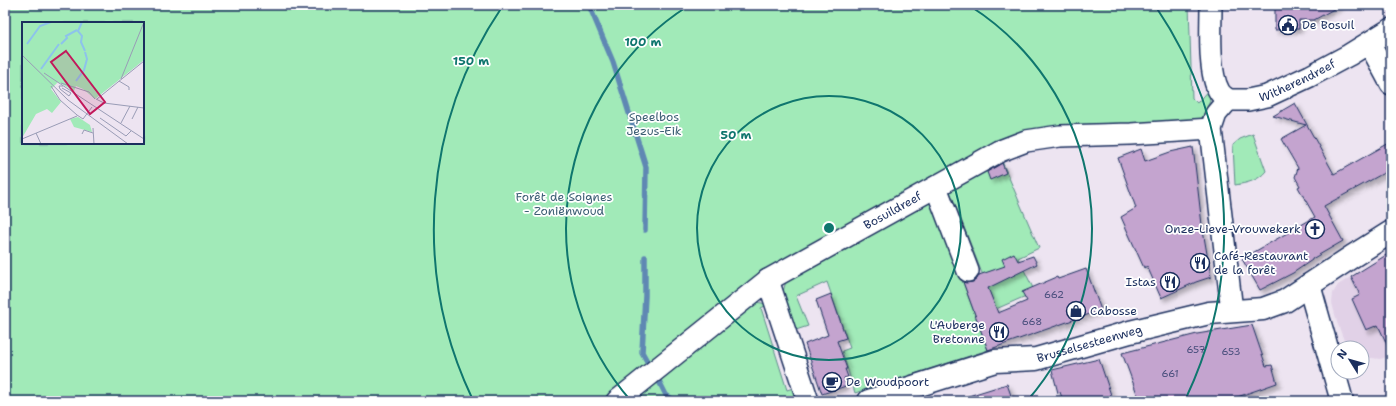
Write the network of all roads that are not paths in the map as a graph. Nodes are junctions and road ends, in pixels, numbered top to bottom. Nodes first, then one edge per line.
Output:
1 (1211, 5) edge
2 (1391, 30) edge
3 (1369, 43) junction
4 (1391, 84) edge
5 (1228, 100) junction
6 (1210, 129) junction
7 (936, 187) junction
8 (1391, 232) edge
9 (968, 271) dead end
10 (768, 280) junction
11 (1309, 285) junction
12 (1232, 311) junction
13 (617, 401) edge
14 (808, 401) edge
15 (869, 401) edge
16 (1342, 401) edge

1 - 5 street
2 - 3 street, Witherendreef
3 - 4 street
3 - 5 street, Witherendreef
5 - 6 street
6 - 7 street, Bosuildreef
6 - 12 street
7 - 9 street
7 - 10 street, Bosuildreef
8 - 11 main road, Brusselsesteenweg
10 - 13 street, Bosuildreef
10 - 14 street
11 - 12 main road, Brusselsesteenweg
11 - 16 main road
12 - 15 main road, Brusselsesteenweg

